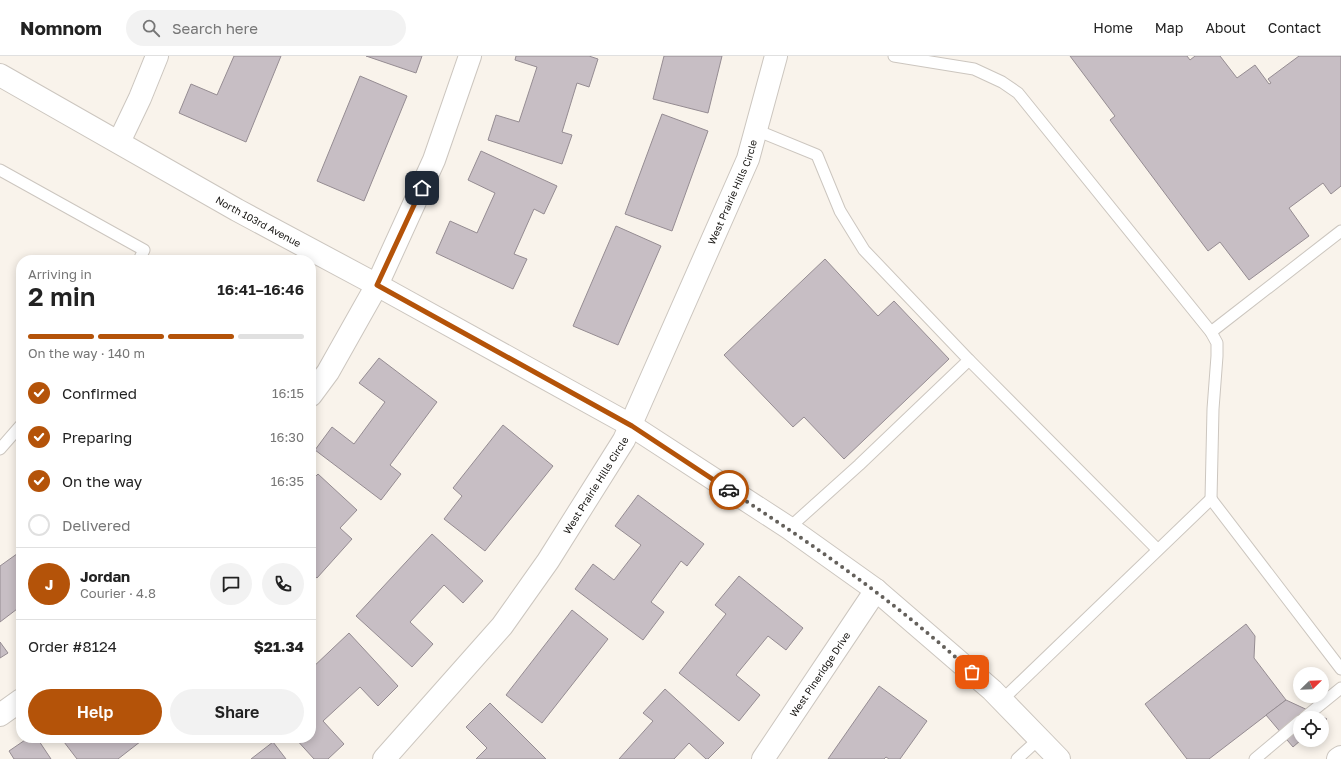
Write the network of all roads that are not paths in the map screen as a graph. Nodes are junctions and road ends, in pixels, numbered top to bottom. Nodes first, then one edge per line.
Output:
1 (157, 56) edge
2 (470, 56) edge
3 (776, 56) edge
4 (894, 56) edge
5 (0, 75) edge
6 (756, 130) junction
7 (119, 142) junction
8 (0, 170) edge
9 (1341, 231) edge
10 (142, 255) edge
11 (377, 285) junction
12 (1211, 332) junction
13 (969, 360) junction
14 (316, 388) edge
15 (632, 426) junction
16 (16, 431) edge
17 (0, 449) edge
18 (1211, 499) junction
19 (789, 528) junction
20 (1157, 549) junction
21 (876, 590) junction
22 (1341, 669) edge
23 (1341, 688) edge
24 (1002, 700) junction
25 (16, 704) edge
26 (1313, 711) edge
27 (0, 715) edge
28 (1293, 728) edge
29 (1040, 738) junction
30 (1341, 757) edge
31 (384, 759) edge
32 (764, 759) edge
33 (1017, 759) edge
34 (1059, 759) edge
35 (1254, 759) edge
36 (1338, 759) edge

1 - 7 street
2 - 11 street
3 - 6 street, West Prairie Hills Circle
4 - 12 lane
5 - 7 street, North 103rd Avenue
6 - 13 lane
6 - 15 street, West Prairie Hills Circle
7 - 11 street, North 103rd Avenue
8 - 10 lane
9 - 12 lane
11 - 14 street
11 - 15 street, North 103rd Avenue
12 - 18 lane
13 - 19 lane
13 - 20 lane
15 - 19 street, North 103rd Avenue
15 - 31 street, West Prairie Hills Circle
16 - 17 lane
18 - 20 lane
18 - 22 lane
19 - 21 street, North 103rd Avenue
20 - 24 lane
21 - 24 street, North 103rd Avenue
21 - 32 street, West Pineridge Drive
23 - 26 lane
24 - 29 street, North 103rd Avenue
25 - 27 street
28 - 35 lane
29 - 33 lane
29 - 34 street, North 103rd Avenue
30 - 36 street

